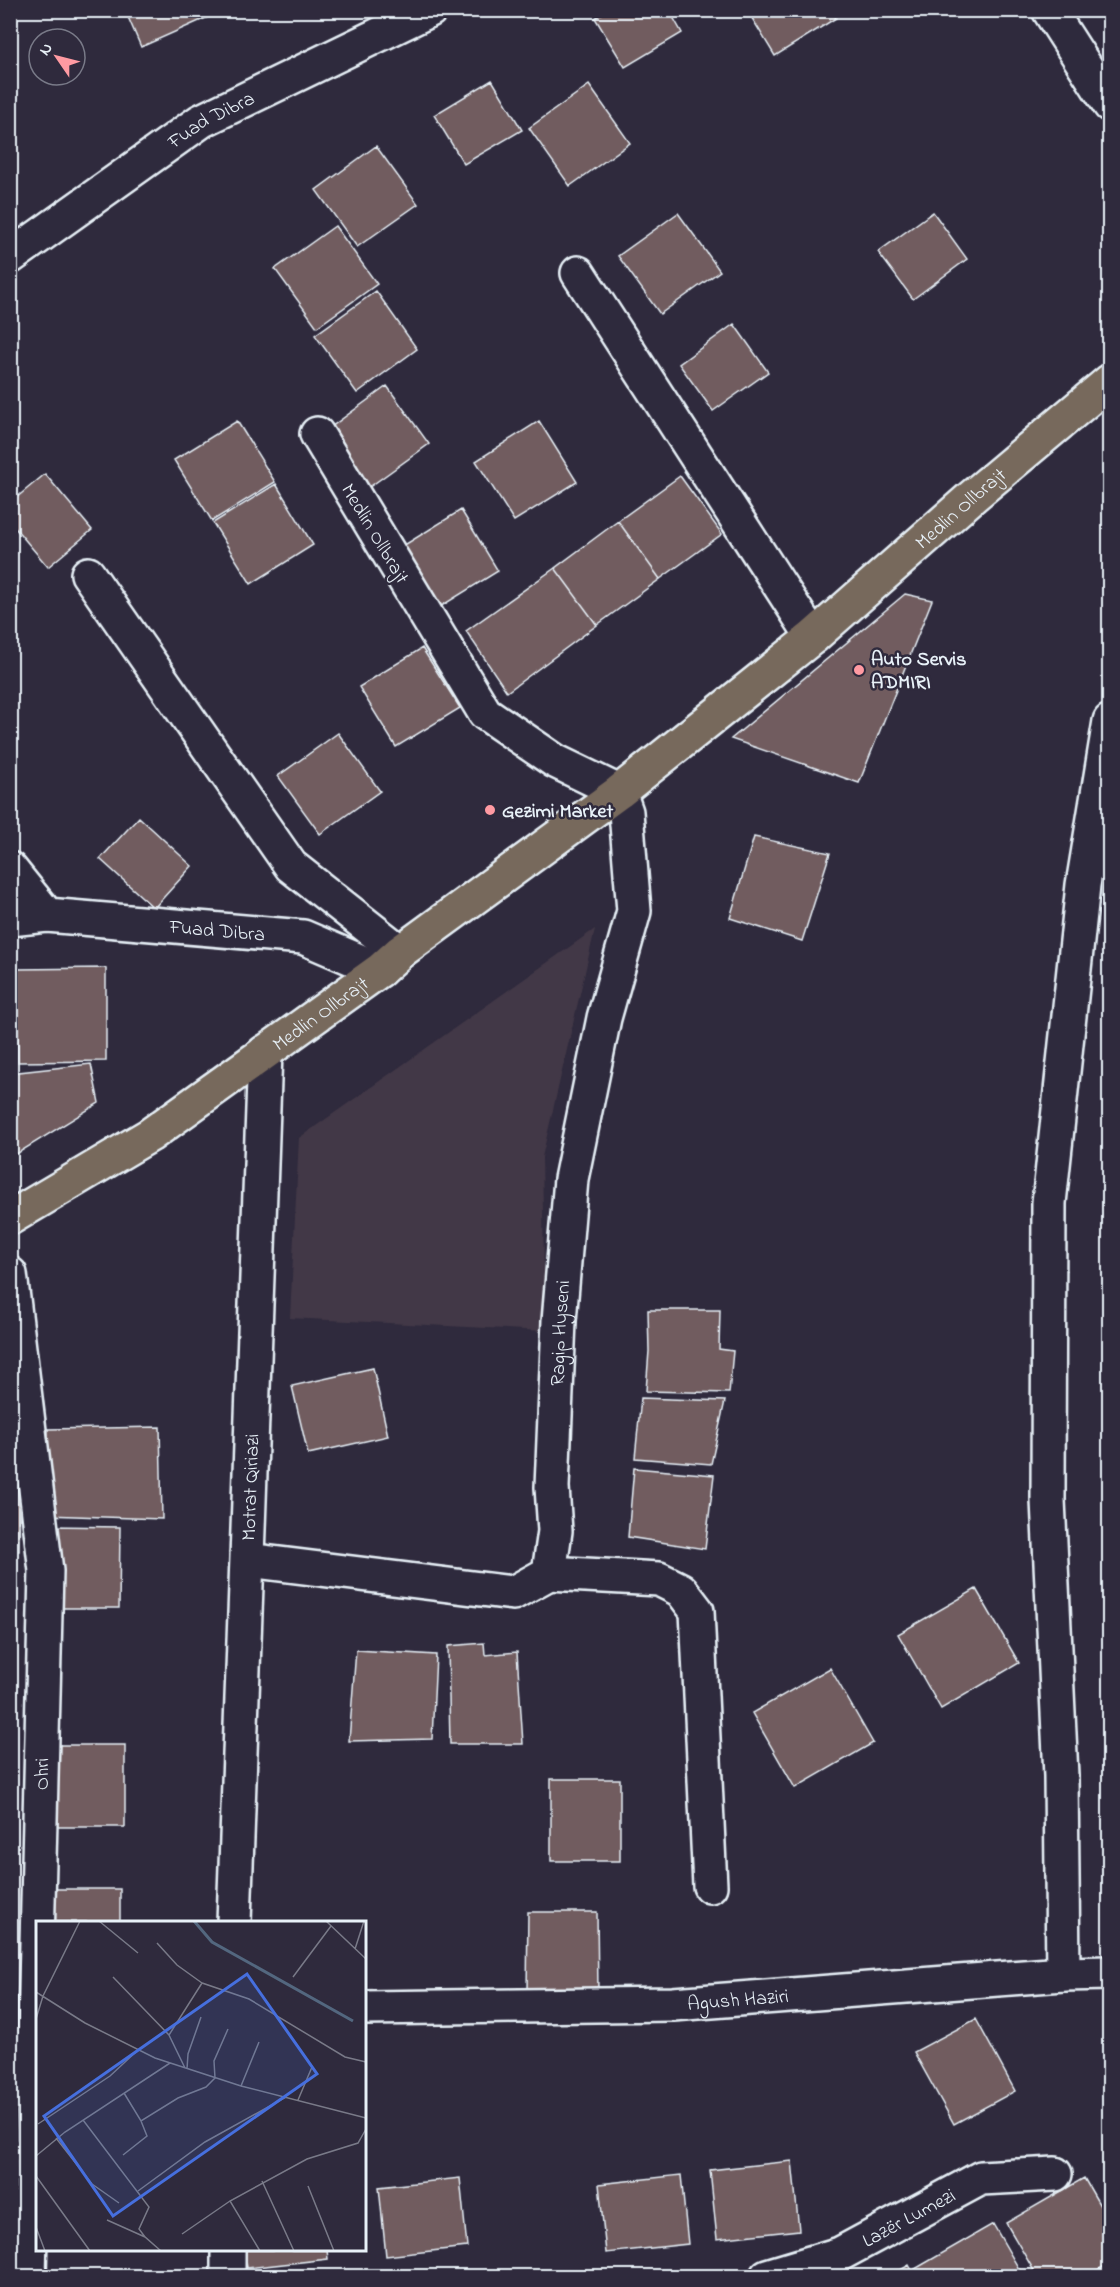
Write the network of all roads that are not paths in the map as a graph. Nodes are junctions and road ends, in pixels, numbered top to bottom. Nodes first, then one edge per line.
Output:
1 (430, 10) edge
2 (1049, 10) edge
3 (1110, 105) edge
4 (10, 257) edge
5 (578, 273) dead end
6 (1110, 381) edge
7 (317, 434) dead end
8 (88, 574) dead end
9 (813, 637) junction
10 (1110, 721) edge
11 (619, 792) junction
12 (10, 869) edge
13 (46, 915) junction
14 (10, 919) edge
15 (390, 961) junction
16 (266, 1052) junction
17 (10, 1218) edge
18 (10, 1274) edge
19 (248, 1560) junction
20 (549, 1573) junction
21 (710, 1886) dead end
22 (38, 1921) edge
23 (234, 1921) edge
24 (1110, 1972) edge
25 (1063, 1974) junction
26 (36, 1986) edge
27 (366, 2008) edge
28 (1054, 2174) dead end
29 (228, 2251) edge
30 (29, 2277) edge
31 (228, 2277) edge
32 (767, 2277) edge

1 - 4 street, Fuad Dibra
2 - 3 street
5 - 9 street
6 - 9 main road, Medlin Ollbrajt
7 - 11 street, Medlin Ollbrajt
8 - 15 street
9 - 11 main road, Medlin Ollbrajt
10 - 25 street
11 - 15 main road, Medlin Ollbrajt
11 - 20 street, Ragip Hyseni
12 - 13 street
13 - 14 street, Fuad Dibra
13 - 15 street, Fuad Dibra
15 - 16 main road, Medlin Ollbrajt
16 - 17 main road, Medlin Ollbrajt
16 - 19 street, Motrat Qiriazi
18 - 22 street, Ohri
19 - 20 street
19 - 23 street, Motrat Qiriazi
20 - 21 street
24 - 25 street, Agush Haziri
25 - 27 street, Agush Haziri
26 - 30 street, Ohri
28 - 32 street, Lazër Lumezi
29 - 31 street

